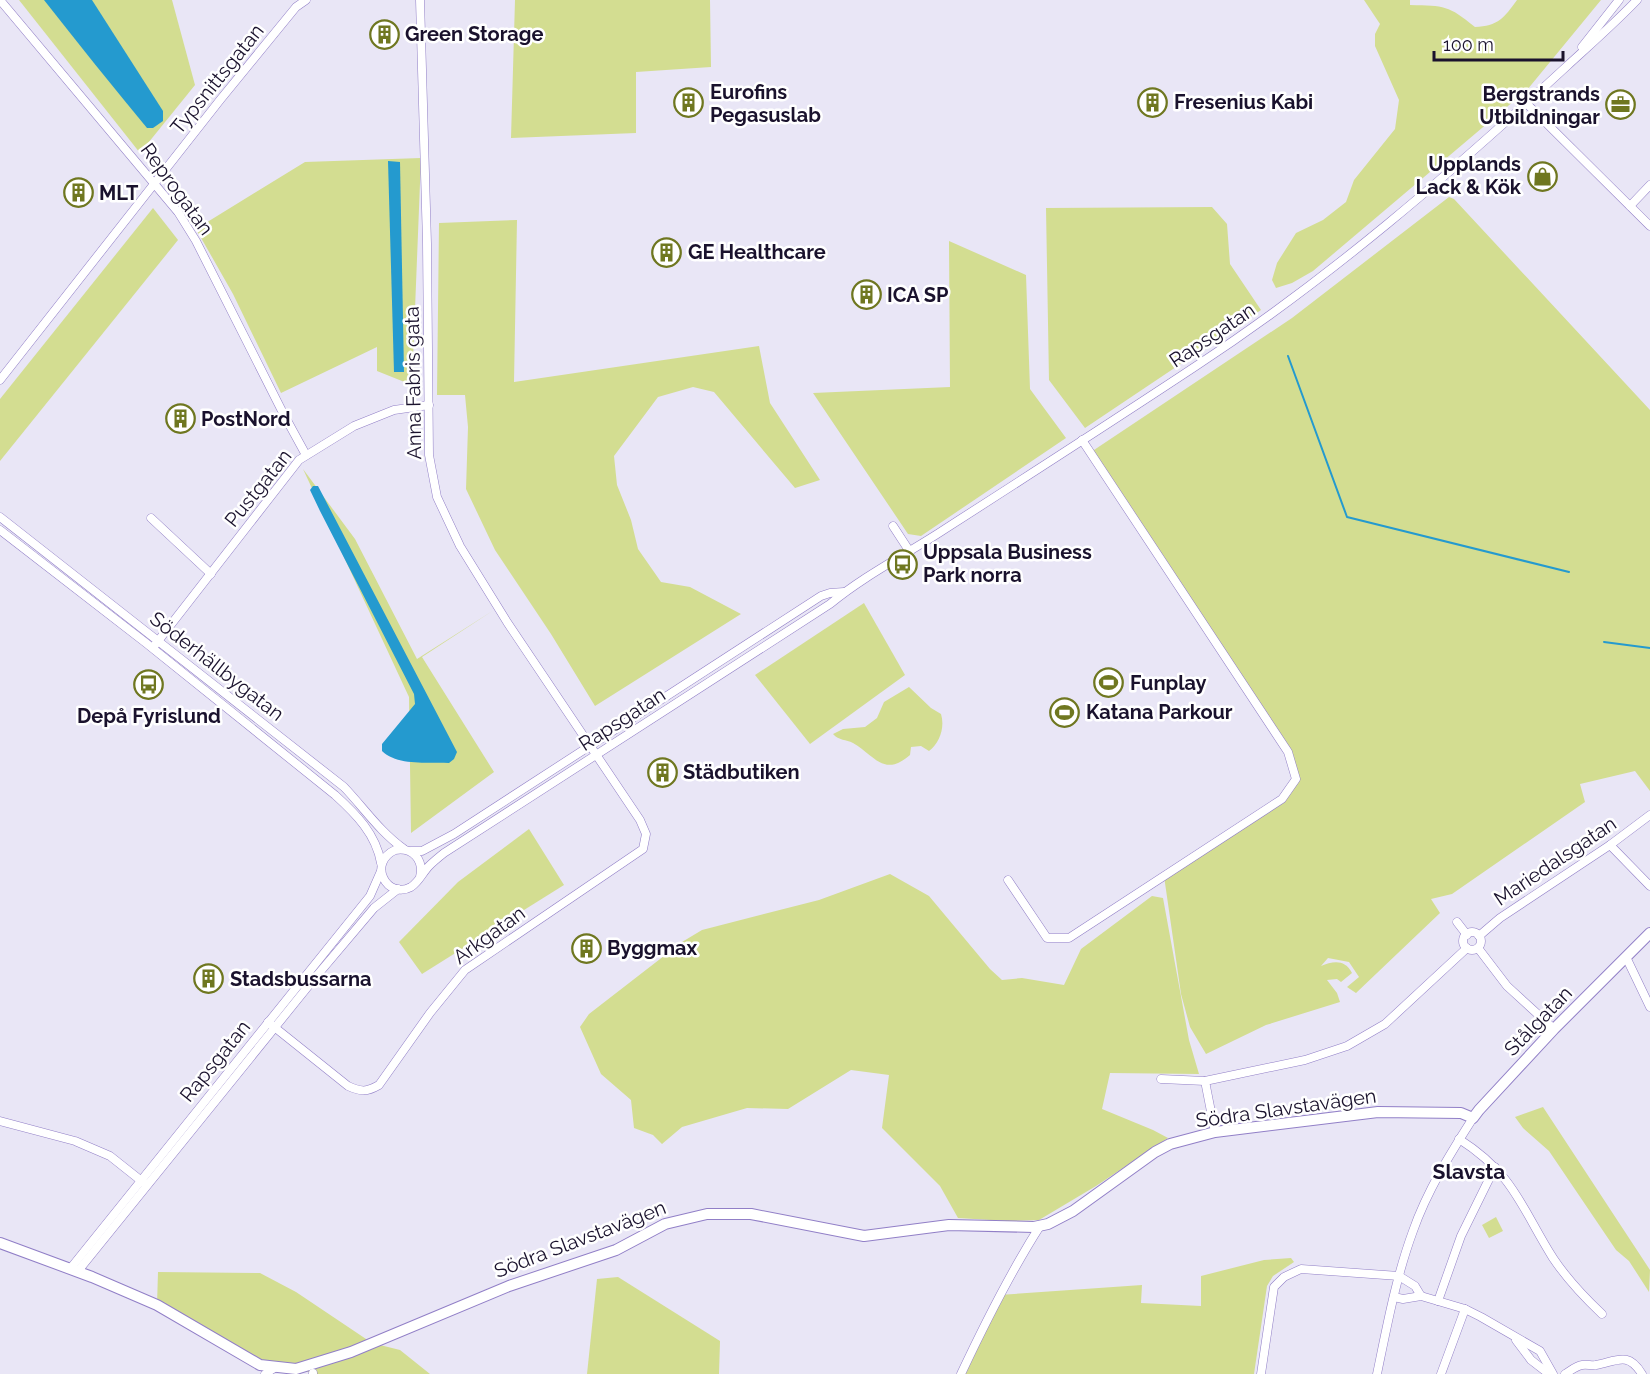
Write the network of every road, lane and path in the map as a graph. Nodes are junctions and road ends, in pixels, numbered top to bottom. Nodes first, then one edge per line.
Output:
1 (0, 0) edge
2 (306, 0) edge
3 (420, 0) edge
4 (1619, 0) edge
5 (1637, 0) edge
6 (1568, 65) junction
7 (1527, 104) junction
8 (155, 183) junction
9 (1650, 185) edge
10 (1630, 206) junction
11 (1650, 226) edge
12 (0, 380) edge
13 (429, 405) junction
14 (1083, 440) junction
15 (306, 455) junction
16 (0, 517) edge
17 (151, 518) dead end
18 (893, 526) dead end
19 (0, 530) edge
20 (910, 552) junction
21 (211, 574) junction
22 (844, 592) junction
23 (155, 645) junction
24 (591, 746) junction
25 (597, 754) junction
26 (1650, 815) edge
27 (1610, 845) junction
28 (408, 850) junction
29 (381, 868) junction
30 (420, 877) junction
31 (1008, 880) dead end
32 (1650, 886) edge
33 (398, 889) junction
34 (1457, 922) dead end
35 (1650, 933) edge
36 (1467, 935) junction
37 (1479, 936) junction
38 (1467, 948) junction
39 (1478, 948) junction
40 (1626, 957) junction
41 (1650, 1007) edge
42 (268, 1022) junction
43 (275, 1028) junction
44 (1554, 1029) junction
45 (1161, 1079) dead end
46 (1205, 1081) junction
47 (1473, 1118) junction
48 (0, 1121) edge
49 (194, 1121) junction
50 (1215, 1132) junction
51 (1459, 1139) junction
52 (1495, 1167) junction
53 (144, 1183) junction
54 (1040, 1226) junction
55 (0, 1242) edge
56 (74, 1270) junction
57 (1399, 1276) junction
58 (1421, 1296) junction
59 (1394, 1297) junction
60 (1438, 1301) junction
61 (1465, 1309) junction
62 (1602, 1314) dead end
63 (1513, 1336) junction
64 (276, 1367) junction
65 (265, 1374) edge
66 (961, 1374) edge
67 (1261, 1374) edge
68 (1377, 1374) edge
69 (1441, 1374) edge
70 (1551, 1374) edge
71 (1565, 1374) edge
72 (1642, 1374) edge

1 - 8 street, Reprogatan
2 - 8 street, Typsnittsgatan
3 - 13 street, Anna Fabris gata
4 - 6 street, Rapsgatan
5 - 6 street, Rapsgatan
6 - 7 street, Rapsgatan
7 - 10 street
7 - 14 street, Rapsgatan
8 - 12 street, Typsnittsgatan
8 - 15 street, Reprogatan
9 - 10 street
10 - 11 street
13 - 15 street, Pustgatan
13 - 24 street, Anna Fabris gata
14 - 20 street, Rapsgatan
14 - 31 street
15 - 21 street, Pustgatan
16 - 23 street, Söderhällbygatan
17 - 21 street
18 - 20 street
19 - 23 street, Söderhällbygatan
20 - 22 street, Rapsgatan
21 - 23 street, Pustgatan
22 - 24 street, Rapsgatan
22 - 25 street, Rapsgatan
23 - 28 street, Söderhällbygatan
23 - 29 street, Söderhällbygatan
24 - 25 street, Anna Fabris gata
24 - 28 street, Rapsgatan
25 - 30 street, Rapsgatan
25 - 43 street, Arkgatan
26 - 27 street, Mariedalsgatan
27 - 32 street
27 - 37 street, Mariedalsgatan
28 - 29 street
28 - 30 street
29 - 33 street
29 - 42 street, Rapsgatan
30 - 33 street
33 - 43 street, Rapsgatan
34 - 36 street
35 - 40 street, Stålgatan
36 - 37 street
36 - 38 street
37 - 39 street
38 - 39 street
38 - 46 street
39 - 44 street
40 - 41 street
40 - 44 street, Stålgatan
42 - 43 street, Arkgatan
42 - 49 street, Rapsgatan
43 - 49 street, Rapsgatan
44 - 47 street, Stålgatan
45 - 46 street
46 - 50 street
47 - 50 street, Södra Slavstavägen
47 - 51 street, Stålgatan
48 - 53 street
49 - 53 street, Rapsgatan
50 - 54 street, Södra Slavstavägen
51 - 52 street
51 - 57 street, Stålgatan
52 - 60 street
52 - 62 street
53 - 56 street, Rapsgatan
54 - 64 street, Södra Slavstavägen
54 - 66 street
55 - 56 street, Södra Slavstavägen
56 - 64 street, Södra Slavstavägen
57 - 58 street
57 - 59 street, Stålgatan
57 - 67 street
58 - 59 street
58 - 60 street
59 - 68 street, Stålgatan
60 - 61 street
61 - 63 street
61 - 69 street
63 - 70 street
63 - 70 street
64 - 65 street
71 - 72 street

